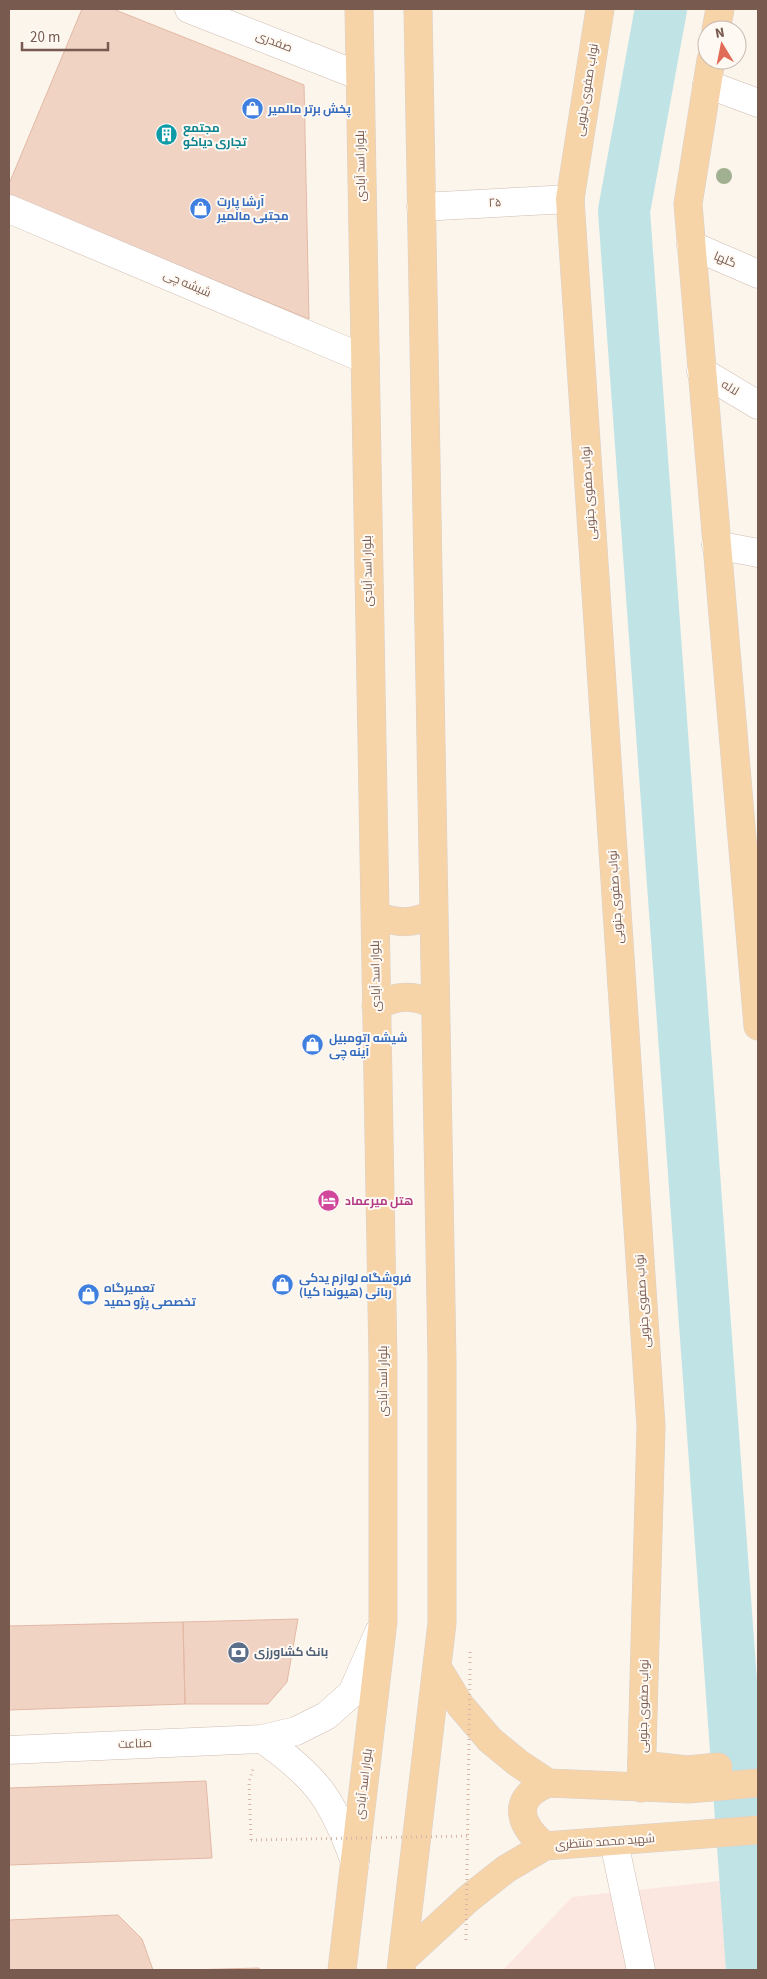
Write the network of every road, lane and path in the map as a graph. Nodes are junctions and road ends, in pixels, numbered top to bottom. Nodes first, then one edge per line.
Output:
1 (189, 9) edge
2 (359, 9) edge
3 (418, 9) edge
4 (600, 9) edge
5 (709, 72) edge
6 (360, 76) junction
7 (758, 103) edge
8 (570, 199) junction
9 (421, 207) junction
10 (9, 209) edge
11 (691, 245) junction
12 (758, 274) edge
13 (365, 359) junction
14 (702, 371) junction
15 (758, 405) edge
16 (716, 545) junction
17 (758, 553) edge
18 (433, 914) junction
19 (374, 915) junction
20 (756, 975) edge
21 (435, 1004) junction
22 (376, 1006) junction
23 (758, 1026) edge
24 (383, 1621) junction
25 (470, 1640) dead end
26 (437, 1666) junction
27 (262, 1739) junction
28 (9, 1750) edge
29 (758, 1764) edge
30 (641, 1777) junction
31 (687, 1779) junction
32 (249, 1781) dead end
33 (548, 1782) junction
34 (758, 1783) edge
35 (758, 1830) edge
36 (467, 1836) junction
37 (614, 1842) junction
38 (545, 1846) junction
39 (355, 1862) junction
40 (466, 1940) dead end
41 (402, 1965) edge
42 (342, 1970) edge
43 (641, 1970) edge

1 - 6 street, صفدری
2 - 6 main road, بلوار اسد آبادی
3 - 9 main road
4 - 8 main road, نواب صفوی جنوبی
5 - 7 street
5 - 11 main road
6 - 13 main road, بلوار اسد آبادی
8 - 9 street, ۲۵
8 - 30 main road, نواب صفوی جنوبی
9 - 18 main road
10 - 13 street, شیشه چی
11 - 12 street, گلها
11 - 14 main road
13 - 19 main road, بلوار اسد آبادی
14 - 15 street, لاله
14 - 16 main road
16 - 17 street
16 - 20 main road
18 - 19 main road
18 - 21 main road
19 - 22 main road, بلوار اسد آبادی
20 - 23 main road
21 - 22 main road
21 - 26 main road
22 - 24 main road, بلوار اسد آبادی
24 - 27 street, صناعت
24 - 39 main road, بلوار اسد آبادی
25 - 36 path, bridge
26 - 33 main road
26 - 41 main road
27 - 28 street, صناعت
27 - 39 street
29 - 31 main road
30 - 31 main road
30 - 33 main road
31 - 34 main road
32 - 36 path, bridge
33 - 38 main road
35 - 37 main road, شهید محمد منتظری
36 - 40 path, bridge
37 - 38 main road, شهید محمد منتظری
37 - 43 street
38 - 41 main road, شهید محمد منتظری
39 - 42 main road, بلوار اسد آبادی

